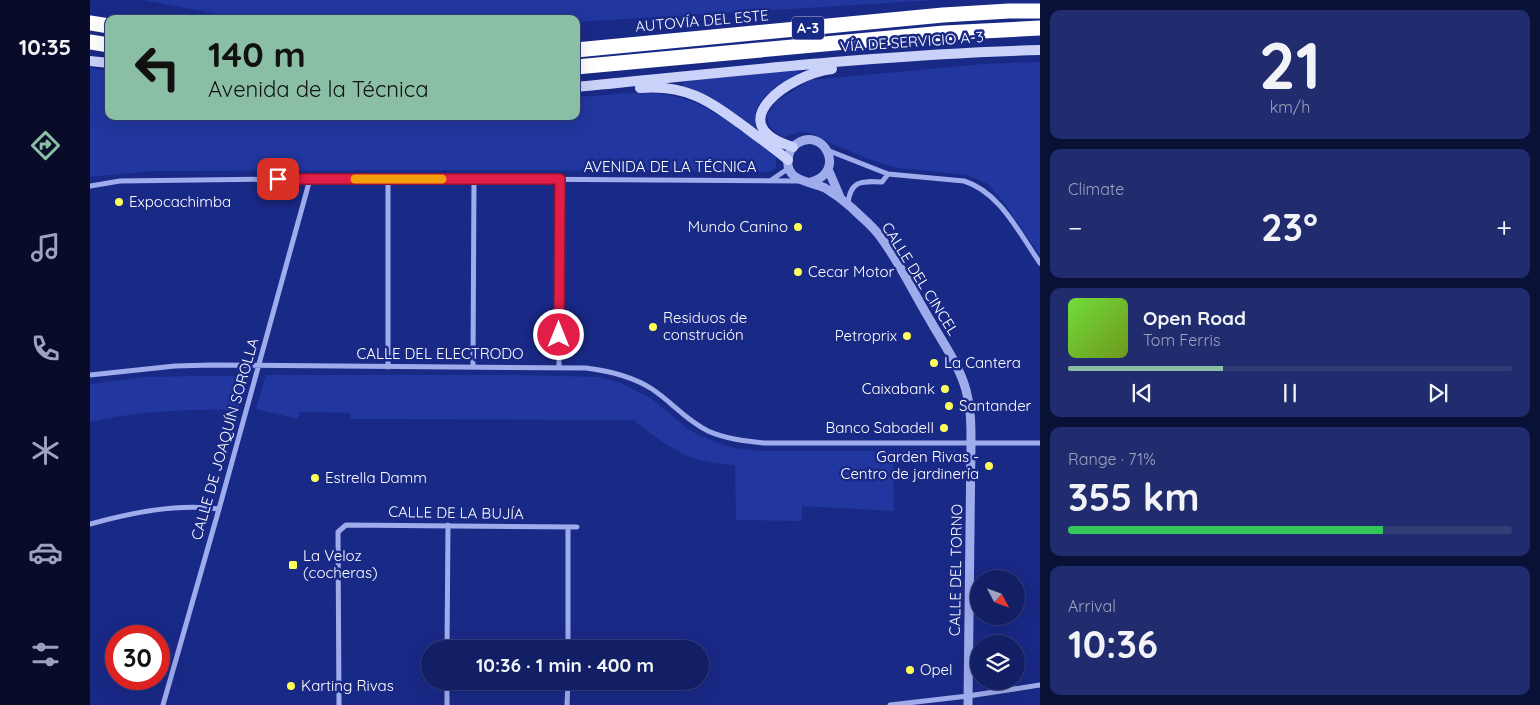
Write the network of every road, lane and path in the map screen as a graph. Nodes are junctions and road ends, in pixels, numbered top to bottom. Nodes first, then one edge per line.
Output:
1 (1040, 11) edge
2 (90, 23) edge
3 (105, 25) edge
4 (1040, 28) edge
5 (90, 42) edge
6 (105, 44) edge
7 (580, 50) edge
8 (1040, 50) edge
9 (90, 60) edge
10 (868, 60) junction
11 (105, 62) edge
12 (580, 67) edge
13 (580, 87) edge
14 (580, 92) edge
15 (793, 147) junction
16 (827, 150) junction
17 (788, 164) junction
18 (828, 169) junction
19 (888, 174) junction
20 (310, 179) junction
21 (388, 179) junction
22 (474, 179) junction
23 (560, 179) junction
24 (769, 181) junction
25 (800, 181) junction
26 (811, 182) junction
27 (90, 186) edge
28 (840, 197) junction
29 (848, 205) junction
30 (1040, 262) edge
31 (259, 366) junction
32 (388, 367) junction
33 (473, 367) junction
34 (559, 368) junction
35 (90, 375) edge
36 (971, 443) junction
37 (1040, 443) edge
38 (219, 509) junction
39 (90, 524) edge
40 (448, 525) junction
41 (577, 527) dead end
42 (568, 528) junction
43 (447, 640) edge
44 (568, 640) edge
45 (1040, 685) edge
46 (447, 690) edge
47 (568, 690) edge
48 (968, 701) edge
49 (163, 705) edge
50 (339, 705) edge
51 (447, 705) edge
52 (567, 705) edge
53 (890, 705) edge

1 - 7 highway, AUTOVÍA DEL ESTE / A-3
2 - 3 highway
4 - 12 highway, A-3
5 - 6 highway
8 - 10 main road, VÍA DE SERVICIO A-3
9 - 11 main road
10 - 13 main road, VÍA DE SERVICIO A-3
10 - 15 main road
14 - 17 main road
15 - 16 street
15 - 17 street
16 - 18 street
16 - 19 street
17 - 24 street, AVENIDA DE LA TÉCNICA
17 - 25 street
18 - 26 street
18 - 28 street
19 - 29 street
19 - 30 street
20 - 21 street, AVENIDA DE LA TÉCNICA
20 - 27 street, AVENIDA DE LA TÉCNICA
20 - 31 street, CALLE DE JOAQUÍN SOROLLA
21 - 22 street, AVENIDA DE LA TÉCNICA
21 - 32 street
22 - 23 street, AVENIDA DE LA TÉCNICA
22 - 33 street
23 - 24 street, AVENIDA DE LA TÉCNICA
23 - 34 street
24 - 25 street, AVENIDA DE LA TÉCNICA
25 - 26 street
26 - 28 street
28 - 29 street, CALLE DEL CINCEL
29 - 36 street, CALLE DEL CINCEL
31 - 32 street, CALLE DEL ELECTRODO
31 - 35 street, CALLE DEL ELECTRODO
31 - 38 street, CALLE DE JOAQUÍN SOROLLA
32 - 33 street, CALLE DEL ELECTRODO
33 - 34 street, CALLE DEL ELECTRODO
34 - 36 street, CALLE DEL ELECTRODO
36 - 37 street, CALLE DEL ELECTRODO
36 - 48 street, CALLE DEL TORNO
38 - 39 street
38 - 49 street, CALLE DE JOAQUÍN SOROLLA
40 - 42 street, CALLE DE LA BUJÍA
40 - 43 street
40 - 50 street, CALLE DE LA BUJÍA
41 - 42 street, CALLE DE LA BUJÍA
42 - 44 street
45 - 48 street
46 - 51 street
47 - 52 street
48 - 53 street

